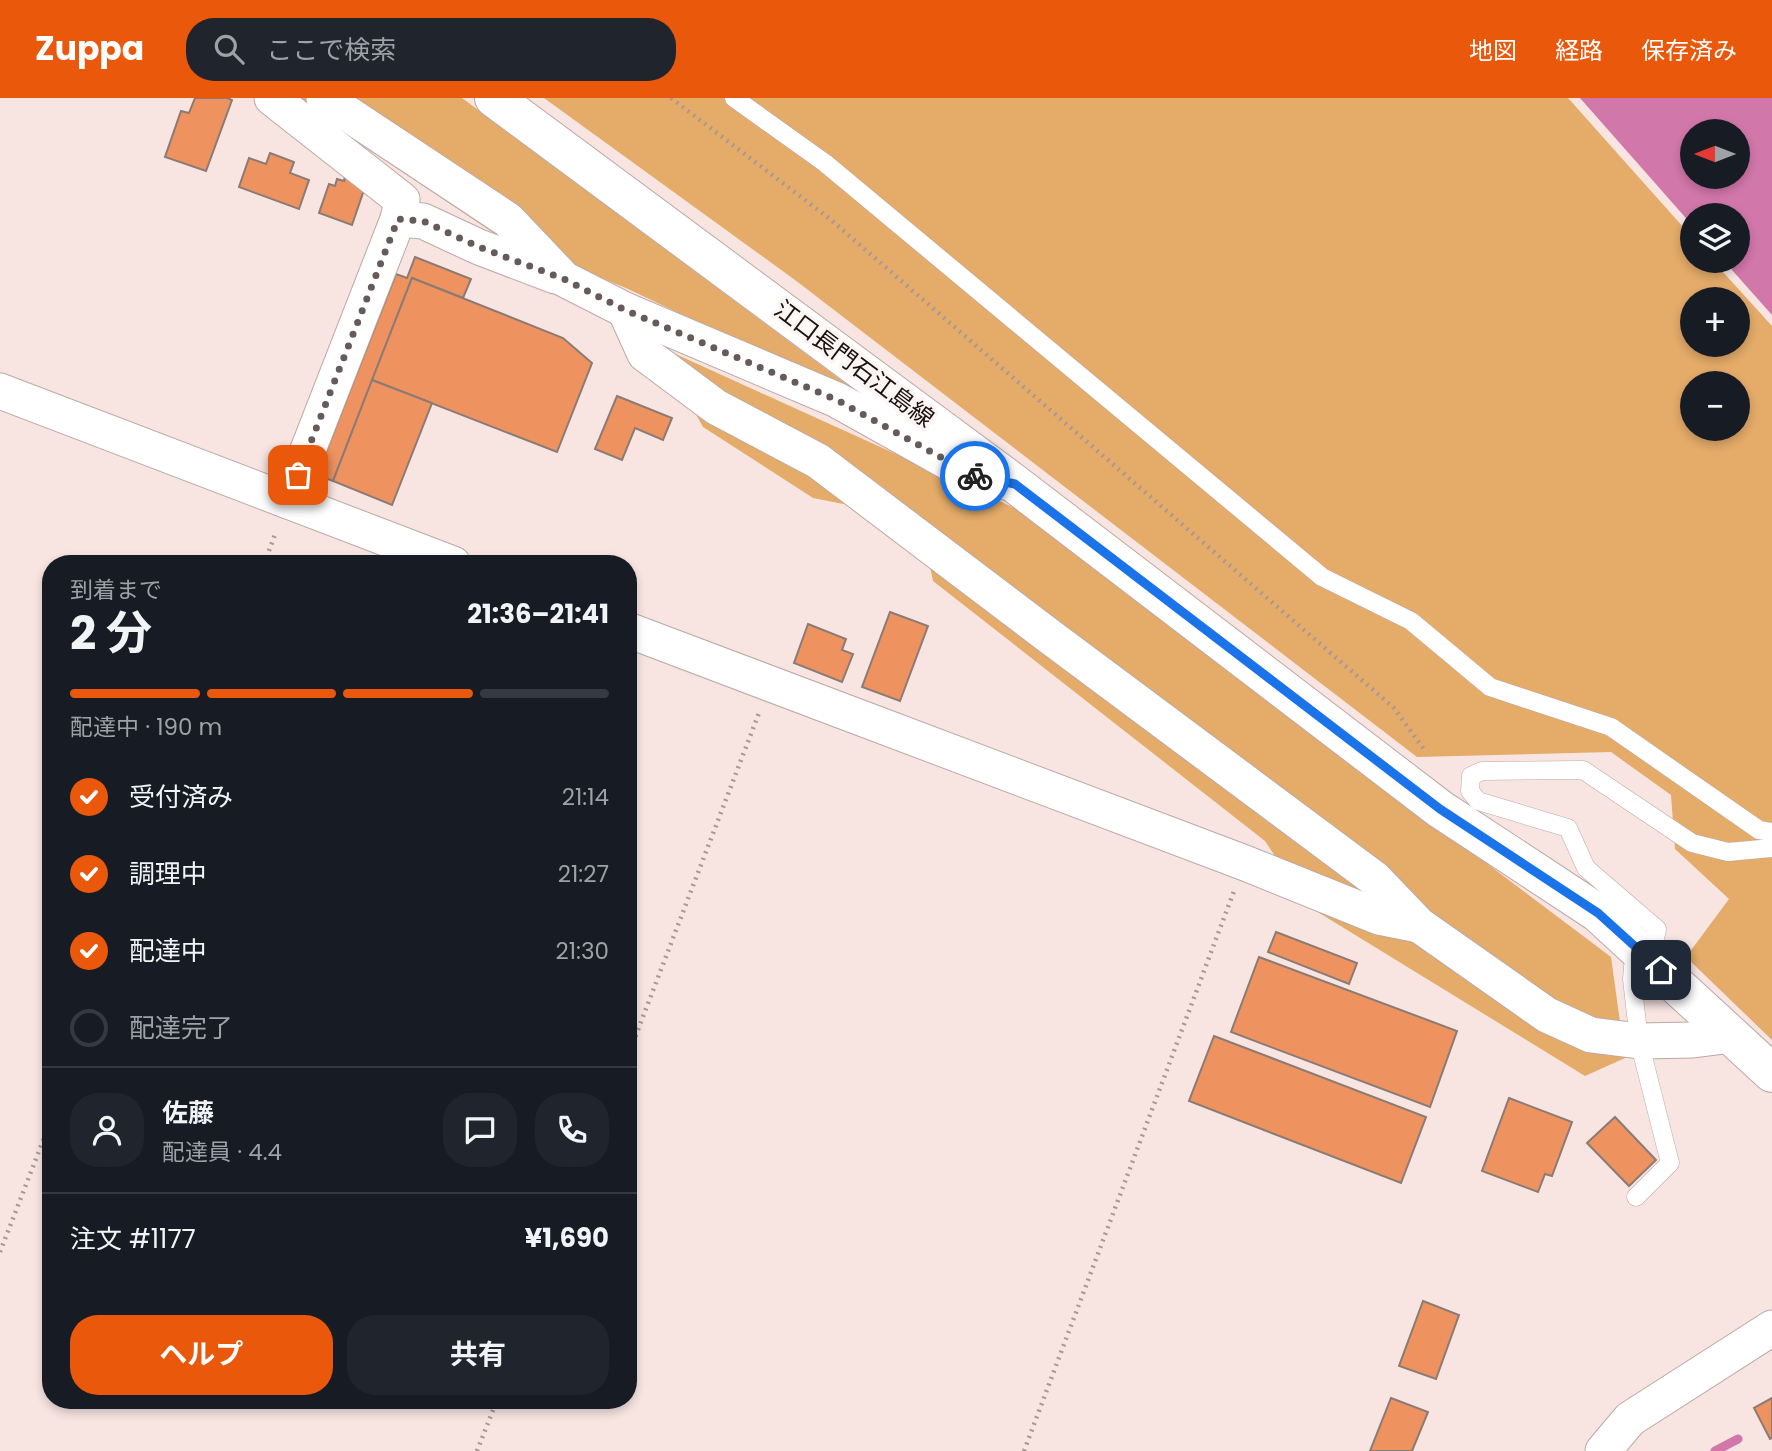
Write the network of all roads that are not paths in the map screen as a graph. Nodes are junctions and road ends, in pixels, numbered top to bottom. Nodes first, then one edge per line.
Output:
1 (272, 98) edge
2 (324, 98) edge
3 (494, 98) edge
4 (734, 98) edge
5 (398, 219) junction
6 (564, 279) junction
7 (625, 310) junction
8 (0, 391) edge
9 (1015, 484) junction
10 (288, 501) junction
11 (429, 555) edge
12 (637, 633) edge
13 (1772, 832) edge
14 (1772, 848) edge
15 (1419, 925) junction
16 (1643, 954) junction
17 (1732, 1035) junction
18 (1639, 1041) junction
19 (1772, 1073) edge
20 (1636, 1197) dead end
21 (1772, 1328) edge
22 (1603, 1451) edge

1 - 5 street
2 - 6 street
3 - 9 main road, 江口長門石江島線
4 - 13 lane
5 - 6 street
5 - 10 street
6 - 7 street
7 - 9 street
7 - 15 street
8 - 10 street
9 - 16 main road, 江口長門石江島線
10 - 11 street
12 - 15 street
14 - 16 lane
15 - 18 street
16 - 17 main road, 江口長門石江島線
16 - 18 lane
17 - 18 street
17 - 19 main road, 江口長門石江島線
18 - 20 lane
21 - 22 street

